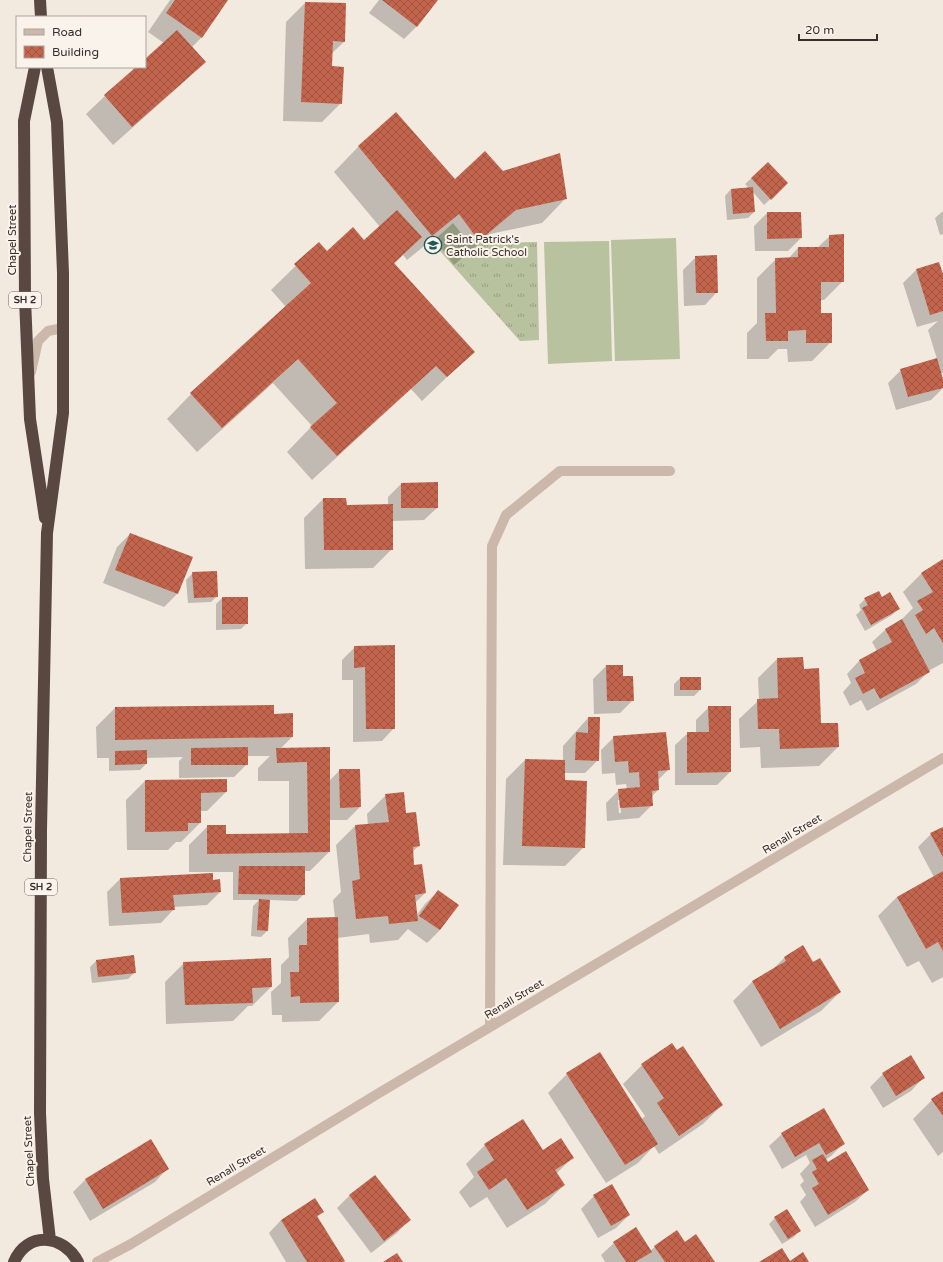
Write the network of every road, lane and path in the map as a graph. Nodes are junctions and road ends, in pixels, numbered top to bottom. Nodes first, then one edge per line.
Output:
1 (40, 0) edge
2 (41, 16) edge
3 (35, 68) edge
4 (47, 68) edge
5 (63, 328) junction
6 (29, 382) junction
7 (670, 471) dead end
8 (47, 533) junction
9 (943, 758) edge
10 (490, 1028) junction
11 (50, 1240) junction
12 (14, 1262) edge
13 (78, 1262) edge
14 (97, 1262) edge

1 - 2 highway
3 - 6 highway, Chapel Street / SH 2
4 - 5 highway, Chapel Street / SH 2
5 - 6 street
5 - 8 highway, Chapel Street / SH 2
6 - 8 highway, Chapel Street / SH 2
7 - 10 street
8 - 11 highway, Chapel Street / SH 2
9 - 10 street, Renall Street
10 - 14 street, Renall Street
11 - 12 highway
11 - 13 highway

